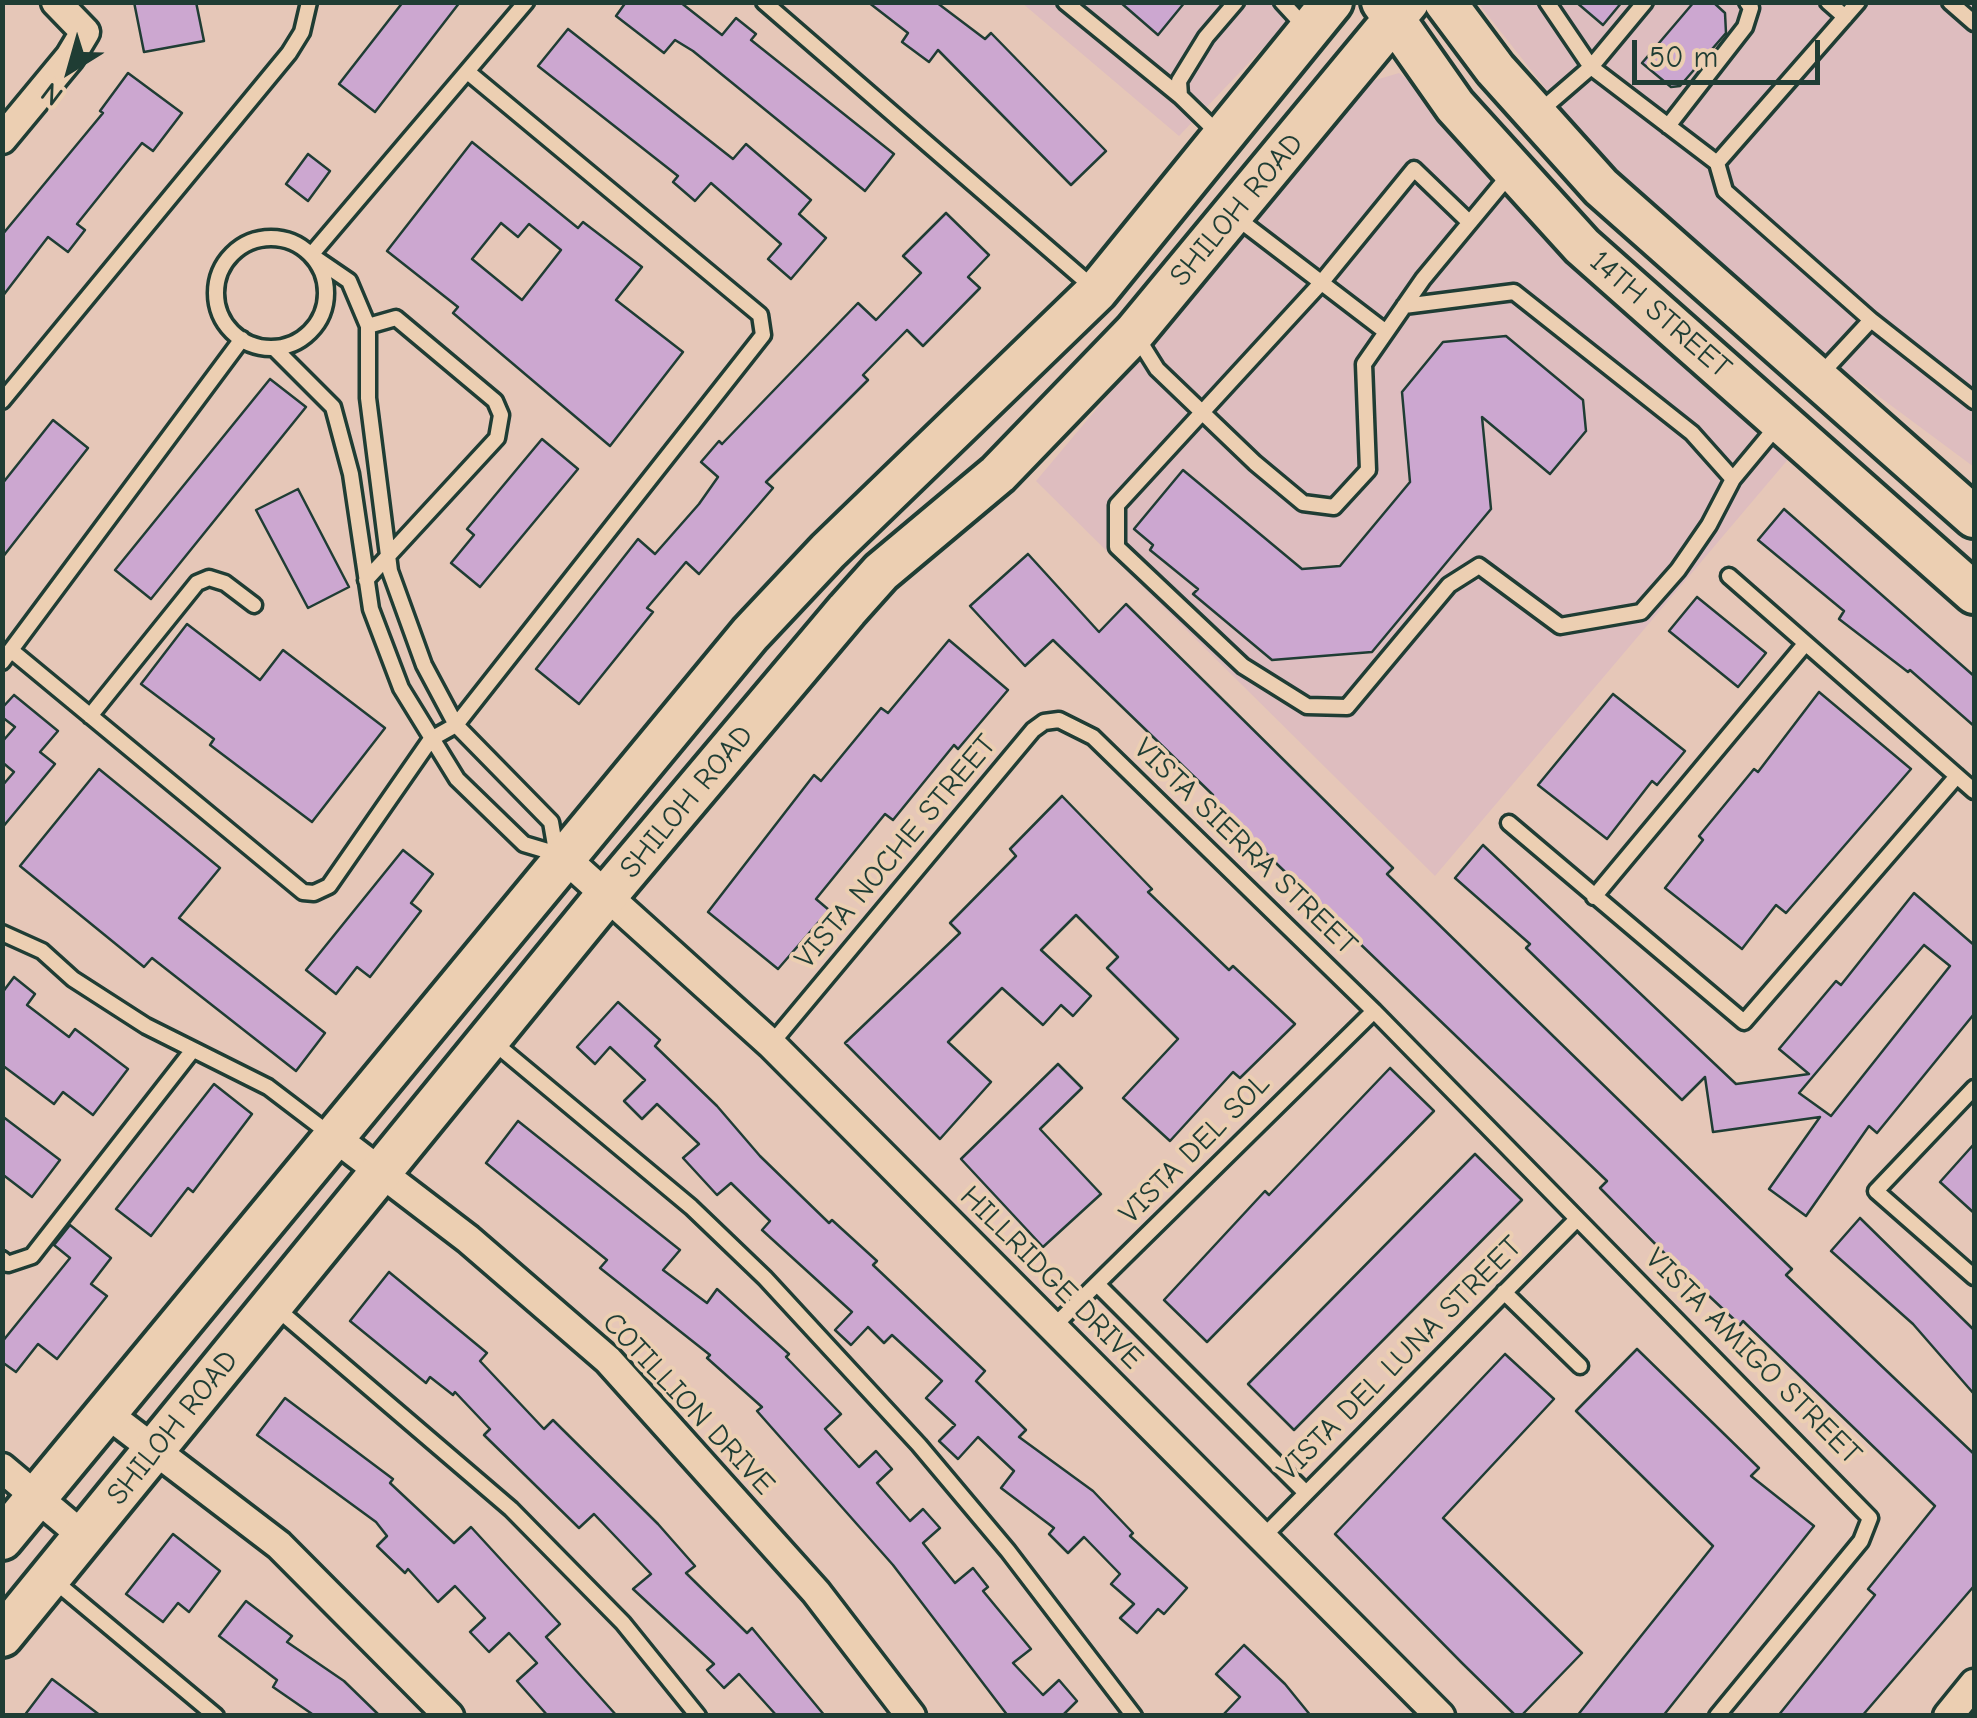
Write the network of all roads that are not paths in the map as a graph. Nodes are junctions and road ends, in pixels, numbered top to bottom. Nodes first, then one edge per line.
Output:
1 (310, 2) edge
2 (526, 2) edge
3 (764, 2) edge
4 (1064, 2) edge
5 (1236, 2) edge
6 (1282, 2) edge
7 (1445, 2) edge
8 (1547, 2) edge
9 (1645, 2) edge
10 (1747, 2) edge
11 (1828, 2) edge
12 (1858, 2) edge
13 (1950, 2) edge
14 (63, 9) edge
15 (1394, 9) edge
16 (1321, 17) edge
17 (1845, 18) junction
18 (1974, 22) edge
19 (1591, 67) junction
20 (469, 73) junction
21 (1180, 96) junction
22 (1535, 116) junction
23 (1668, 126) junction
24 (1222, 138) junction
25 (2, 139) edge
26 (1717, 163) junction
27 (1512, 173) junction
28 (1233, 214) junction
29 (1468, 221) junction
30 (311, 255) junction
31 (1321, 282) junction
32 (1097, 291) junction
33 (1404, 306) junction
34 (1871, 320) junction
35 (368, 326) junction
36 (1134, 332) junction
37 (1386, 332) junction
38 (242, 340) junction
39 (274, 348) junction
40 (1816, 380) junction
41 (2, 401) edge
42 (1974, 401) edge
43 (1203, 415) junction
44 (1780, 422) junction
45 (1733, 479) junction
46 (1974, 517) edge
47 (388, 559) junction
48 (1729, 576) dead end
49 (366, 580) junction
50 (1974, 593) edge
51 (254, 605) dead end
52 (1805, 644) junction
53 (7, 656) edge
54 (90, 716) junction
55 (456, 725) junction
56 (1075, 726) joint
57 (431, 739) junction
58 (1957, 776) junction
59 (1974, 791) edge
60 (1508, 823) dead end
61 (561, 854) junction
62 (607, 896) junction
63 (1594, 897) junction
64 (2, 934) edge
65 (1374, 1011) junction
66 (491, 1040) junction
67 (771, 1044) junction
68 (192, 1052) junction
69 (1974, 1088) edge
70 (332, 1135) junction
71 (382, 1173) junction
72 (1577, 1219) junction
73 (2, 1259) edge
74 (1974, 1276) edge
75 (1097, 1284) junction
76 (1504, 1292) junction
77 (273, 1305) junction
78 (1054, 1326) junction
79 (1580, 1366) dead end
80 (104, 1412) junction
81 (154, 1451) junction
82 (2, 1468) edge
83 (1306, 1493) junction
84 (37, 1497) junction
85 (84, 1537) junction
86 (1263, 1537) junction
87 (2, 1539) edge
88 (50, 1578) junction
89 (2, 1636) edge
90 (1974, 1684) edge
91 (216, 1716) edge
92 (449, 1716) edge
93 (698, 1716) edge
94 (911, 1716) edge
95 (1134, 1716) edge
96 (1440, 1716) edge
97 (1717, 1716) edge
98 (1948, 1716) edge

1 - 41 lane
2 - 20 lane
3 - 32 lane
4 - 21 lane
5 - 21 lane
6 - 16 lane
7 - 22 main road, 14TH STREET
8 - 19 lane
9 - 19 lane
10 - 23 lane
11 - 17 lane
12 - 17 lane
13 - 18 lane
14 - 25 street
15 - 27 main road, 14TH STREET
15 - 28 main road, SHILOH ROAD
16 - 24 main road, SHILOH ROAD
17 - 26 lane
19 - 22 lane
19 - 23 lane
20 - 30 lane
20 - 55 lane
21 - 24 lane
22 - 40 main road, 14TH STREET
23 - 26 lane
24 - 32 main road, SHILOH ROAD
26 - 34 lane
27 - 29 lane
27 - 44 main road, 14TH STREET
28 - 31 lane
28 - 36 main road, SHILOH ROAD
29 - 31 lane
29 - 33 lane
30 - 35 lane
30 - 38 lane
30 - 39 lane
31 - 37 lane
31 - 43 lane
32 - 36 main road
32 - 61 main road, SHILOH ROAD
33 - 37 lane
33 - 45 lane
34 - 40 lane
34 - 42 lane
35 - 47 lane
35 - 47 lane
36 - 43 lane
36 - 62 main road, SHILOH ROAD
37 - 43 lane
38 - 39 lane
38 - 53 lane
39 - 49 lane
40 - 44 main road
40 - 46 main road, 14TH STREET
43 - 45 lane
44 - 45 lane
44 - 50 main road, 14TH STREET
47 - 49 lane
47 - 55 lane
48 - 52 lane
49 - 57 lane
51 - 54 lane
52 - 58 lane
52 - 63 lane
53 - 54 lane
54 - 57 lane
55 - 57 lane
55 - 61 lane
56 - 65 lane, VISTA SIERRA STREET
56 - 67 lane, VISTA NOCHE STREET
57 - 61 lane
58 - 59 lane
58 - 63 lane
60 - 63 lane
61 - 62 street, HILLRIDGE DRIVE
61 - 70 main road, SHILOH ROAD
62 - 66 main road, SHILOH ROAD
62 - 67 street, HILLRIDGE DRIVE
64 - 68 lane
65 - 72 lane, VISTA SIERRA STREET
65 - 75 lane, VISTA DEL SOL
66 - 71 main road, SHILOH ROAD
66 - 95 lane
67 - 78 street, HILLRIDGE DRIVE
68 - 70 lane
68 - 73 lane
69 - 74 lane
70 - 71 street, COTILLION DRIVE
70 - 80 main road, SHILOH ROAD
71 - 77 main road, SHILOH ROAD
71 - 94 street, COTILLION DRIVE
72 - 76 lane, VISTA DEL LUNA STREET
72 - 97 lane, VISTA AMIGO STREET
75 - 78 lane, VISTA DEL SOL
75 - 83 lane
76 - 79 lane
76 - 83 lane, VISTA DEL LUNA STREET
77 - 81 main road, SHILOH ROAD
77 - 93 lane
78 - 86 street, HILLRIDGE DRIVE
80 - 81 street
80 - 84 main road, SHILOH ROAD
81 - 85 main road, SHILOH ROAD
81 - 92 street
82 - 84 street
83 - 86 lane, VISTA DEL LUNA STREET
84 - 85 street
84 - 87 main road, SHILOH ROAD
85 - 88 main road, SHILOH ROAD
86 - 96 street, HILLRIDGE DRIVE
88 - 89 main road, SHILOH ROAD
88 - 91 lane
90 - 98 street

